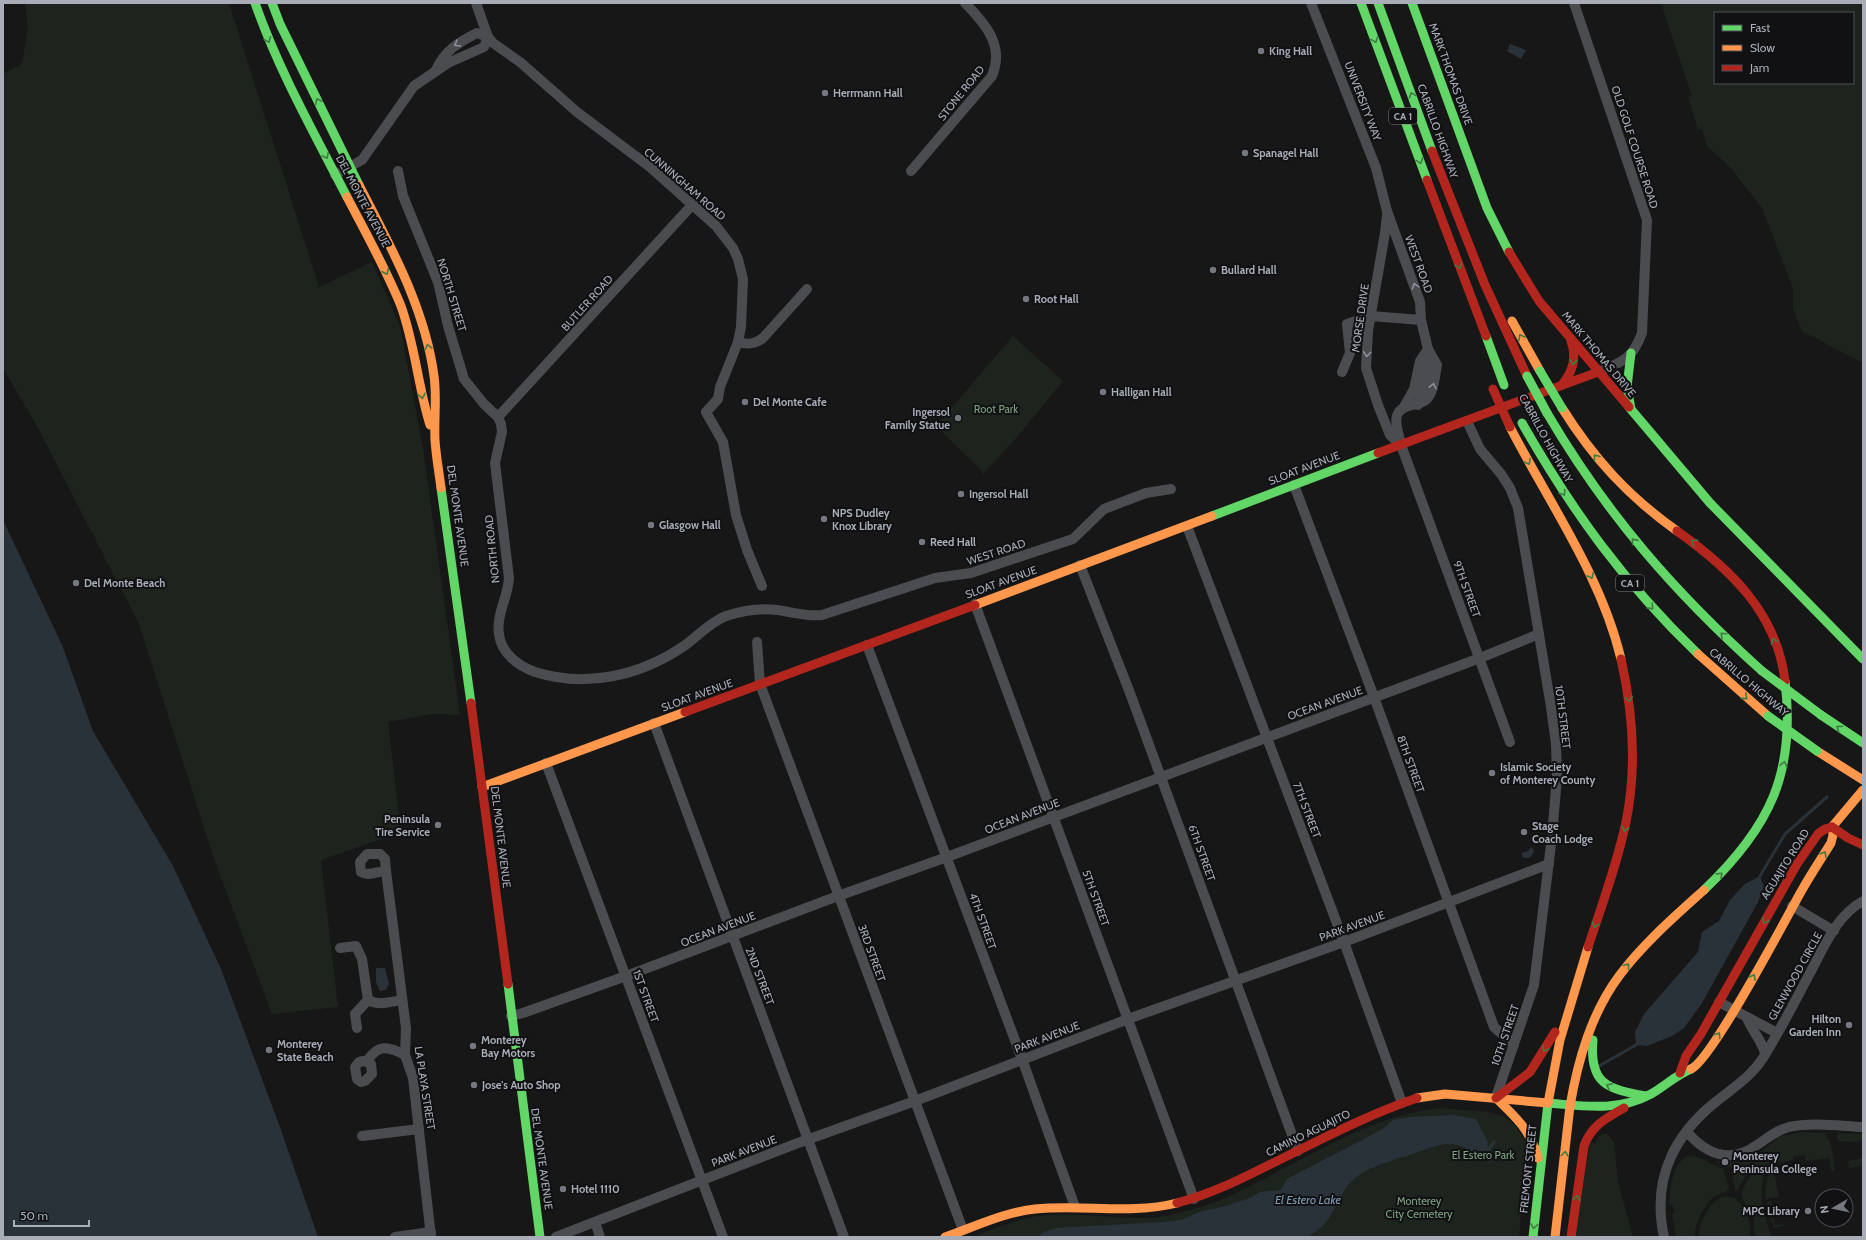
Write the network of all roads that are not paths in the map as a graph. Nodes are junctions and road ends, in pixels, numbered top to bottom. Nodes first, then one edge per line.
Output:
1 (255, 3) edge
2 (272, 3) edge
3 (476, 3) edge
4 (965, 3) edge
5 (1311, 3) edge
6 (1361, 3) edge
7 (1378, 3) edge
8 (1412, 3) edge
9 (1574, 3) edge
10 (488, 37) junction
11 (436, 70) junction
12 (350, 167) junction
13 (398, 171) dead end
14 (911, 171) dead end
15 (335, 175) junction
16 (693, 204) junction
17 (1387, 211) junction
18 (1472, 253) junction
19 (807, 289) dead end
20 (1474, 308) junction
21 (1371, 316) junction
22 (1421, 320) junction
23 (1570, 337) junction
24 (738, 342) junction
25 (1428, 349) junction
26 (1631, 353) junction
27 (1483, 355) dead end
28 (1342, 372) dead end
29 (1598, 372) junction
30 (1492, 386) dead end
31 (1562, 386) junction
32 (1528, 399) joint
33 (1404, 407) junction
34 (1633, 413) junction
35 (498, 417) junction
36 (1467, 421) junction
37 (435, 441) junction
38 (1401, 444) junction
39 (1294, 485) junction
40 (1170, 489) dead end
41 (1187, 526) junction
42 (1080, 565) junction
43 (762, 586) dead end
44 (975, 604) junction
45 (770, 610) joint
46 (1539, 634) junction
47 (757, 642) dead end
48 (867, 644) junction
49 (1480, 658) junction
50 (1863, 659) edge
51 (760, 684) junction
52 (1374, 697) junction
53 (654, 723) junction
54 (1266, 737) junction
55 (1510, 742) dead end
56 (1863, 743) edge
57 (546, 763) junction
58 (1161, 777) junction
59 (1863, 780) edge
60 (482, 787) junction
61 (1863, 790) edge
62 (1053, 817) junction
63 (1832, 827) junction
64 (1863, 845) edge
65 (946, 858) junction
66 (1549, 864) junction
67 (386, 871) dead end
68 (838, 896) junction
69 (1863, 901) edge
70 (1448, 902) junction
71 (1792, 906) junction
72 (1834, 931) junction
73 (732, 937) junction
74 (1344, 942) junction
75 (340, 948) dead end
76 (626, 976) junction
77 (1236, 981) junction
78 (368, 1000) junction
79 (402, 1000) junction
80 (1719, 1002) junction
81 (1570, 1003) junction
82 (1600, 1006) junction
83 (1733, 1010) junction
84 (512, 1016) junction
85 (1747, 1018) junction
86 (1128, 1019) junction
87 (357, 1028) dead end
88 (1777, 1033) junction
89 (1514, 1045) junction
90 (1765, 1053) junction
91 (405, 1054) junction
92 (1022, 1059) junction
93 (367, 1061) dead end
94 (1680, 1073) junction
95 (1646, 1096) junction
96 (1496, 1098) junction
97 (915, 1101) junction
98 (1402, 1103) junction
99 (1548, 1103) junction
100 (1570, 1106) junction
101 (1863, 1127) edge
102 (419, 1129) junction
103 (1687, 1132) junction
104 (362, 1136) dead end
105 (808, 1140) junction
106 (1298, 1151) junction
107 (1540, 1171) junction
108 (702, 1180) junction
109 (1194, 1199) junction
110 (1075, 1207) junction
111 (595, 1222) junction
112 (431, 1234) edge
113 (964, 1234) edge
114 (395, 1237) edge
115 (540, 1237) edge
116 (556, 1237) edge
117 (600, 1237) edge
118 (723, 1237) edge
119 (844, 1237) edge
120 (945, 1237) edge
121 (1533, 1237) edge
122 (1555, 1237) edge
123 (1571, 1237) edge
124 (1664, 1237) edge

1 -> 15 main road, DEL MONTE AVENUE
12 -> 2 main road, DEL MONTE AVENUE
3 - 10 street
4 - 14 street, STONE ROAD
5 - 17 street, UNIVERSITY WAY
6 -> 20 main road, CABRILLO HIGHWAY / CA 1
18 -> 7 main road, CABRILLO HIGHWAY / CA 1
8 - 23 main road, MARK THOMAS DRIVE
9 - 26 street, OLD GOLF COURSE ROAD
10 - 11 street
10 -> 11 street
10 - 16 street, CUNNINGHAM ROAD
11 - 12 street
12 - 15 street
37 -> 12 main road, DEL MONTE AVENUE
13 - 35 street, NORTH STREET
15 -> 37 main road, DEL MONTE AVENUE
16 - 24 street, CUNNINGHAM ROAD
16 - 35 street, BUTLER ROAD
17 - 21 street, MORSE DRIVE
22 -> 17 street, WEST ROAD
56 -> 18 main road, CABRILLO HIGHWAY / CA 1, bridge
82 -> 18 main road, bridge
19 - 24 street
20 - 27 main road
20 -> 59 main road, CABRILLO HIGHWAY / CA 1, bridge
21 - 22 street
21 - 28 street
21 -> 38 street, MORSE DRIVE
22 - 25 street, WEST ROAD
23 - 29 main road, MARK THOMAS DRIVE
23 -> 31 main road
24 - 43 street, CUNNINGHAM ROAD
25 - 33 street
33 -> 25 street, WEST ROAD
26 - 29 street, OLD GOLF COURSE ROAD
26 - 34 main road
29 - 31 main road, OLD GOLF COURSE ROAD
29 - 34 main road, MARK THOMAS DRIVE
30 -> 81 main road, bridge
31 - 32 main road, OLD GOLF COURSE ROAD
32 - 36 main road, SLOAT AVENUE
33 - 38 street
34 - 50 main road, MARK THOMAS DRIVE
35 - 45 street, NORTH ROAD
36 - 38 main road, SLOAT AVENUE
36 - 46 street, 10TH STREET
37 - 60 main road, DEL MONTE AVENUE
38 - 39 main road, SLOAT AVENUE
38 - 49 street, 9TH STREET
39 - 41 main road, SLOAT AVENUE
39 - 52 street, 8TH STREET
40 - 45 street, WEST ROAD
41 - 42 main road, SLOAT AVENUE
41 - 54 street, 7TH STREET
42 - 44 main road, SLOAT AVENUE
42 - 58 street, 6TH STREET
44 - 48 main road, SLOAT AVENUE
44 - 62 street, 5TH STREET
46 - 49 street, OCEAN AVENUE
46 - 66 street, 10TH STREET
47 - 51 street
48 - 51 main road, SLOAT AVENUE
48 - 65 street, 4TH STREET
49 - 52 street, OCEAN AVENUE
49 - 55 street, 9TH STREET
51 - 53 main road, SLOAT AVENUE
51 - 68 street, 3RD STREET
52 - 54 street, OCEAN AVENUE
52 - 70 street, 8TH STREET
53 - 57 main road, SLOAT AVENUE
53 - 73 street, 2ND STREET
54 - 58 street, OCEAN AVENUE
54 - 74 street, 7TH STREET
57 - 60 main road, SLOAT AVENUE
57 - 76 street, 1ST STREET
58 - 62 street, OCEAN AVENUE
58 - 77 street, 6TH STREET
60 - 84 main road, DEL MONTE AVENUE
61 - 63 main road
62 - 65 street, OCEAN AVENUE
62 - 86 street, 5TH STREET
63 - 64 main road
71 -> 63 main road
63 -> 80 main road, AGUAJITO ROAD
65 - 68 street, OCEAN AVENUE
65 - 92 street, 4TH STREET
66 - 70 street, PARK AVENUE
66 - 89 street, 10TH STREET
67 - 79 street, LA PLAYA STREET
68 - 73 street, OCEAN AVENUE
68 - 97 street, 3RD STREET
69 - 72 street, GLENWOOD CIRCLE
70 - 74 street, PARK AVENUE
70 - 89 street, 8TH STREET
71 - 72 street
83 -> 71 main road
72 - 88 street, GLENWOOD CIRCLE
73 - 76 street, OCEAN AVENUE
73 - 105 street, 2ND STREET
74 - 77 street, PARK AVENUE
74 - 98 street, 7TH STREET
75 - 78 street
76 - 84 street, OCEAN AVENUE
76 - 108 street, 1ST STREET
77 - 86 street, PARK AVENUE
77 - 106 street, 6TH STREET
78 - 79 street
78 - 87 street
79 - 91 street, LA PLAYA STREET
80 - 83 street, GLENWOOD CIRCLE
80 - 94 main road, AGUAJITO ROAD
81 -> 96 main road
81 - 99 main road, FREMONT STREET
95 -> 82 main road
82 - 100 main road
83 - 85 street, GLENWOOD CIRCLE
94 -> 83 main road
84 - 115 main road, DEL MONTE AVENUE
85 - 88 street, GLENWOOD CIRCLE
85 - 90 street
86 - 92 street, PARK AVENUE
86 - 109 street, 5TH STREET
88 - 90 street
89 - 96 street, 10TH STREET
90 - 103 street
91 - 93 street
91 - 102 street, LA PLAYA STREET
92 - 97 street, PARK AVENUE
92 - 110 street, 4TH STREET
94 - 95 main road, CAMINO AGUAJITO
95 - 100 main road, CAMINO AGUAJITO
123 -> 95 main road
96 - 98 main road, CAMINO AGUAJITO
96 - 99 main road, CAMINO AGUAJITO
96 - 107 main road
97 - 105 street, PARK AVENUE
97 - 113 street, 3RD STREET
98 - 106 main road, CAMINO AGUAJITO
99 - 100 main road, CAMINO AGUAJITO
99 - 107 main road, FREMONT STREET
122 -> 100 main road
101 - 103 street
102 - 104 street
102 - 112 street, LA PLAYA STREET
103 - 124 street
105 - 108 street, PARK AVENUE
105 - 119 street, 2ND STREET
106 - 109 main road, CAMINO AGUAJITO
107 -> 121 main road, FREMONT STREET
108 - 111 street, PARK AVENUE
108 - 118 street, 1ST STREET
109 - 110 main road, CAMINO AGUAJITO
110 - 113 main road, CAMINO AGUAJITO
111 - 116 street, PARK AVENUE
111 - 117 street
112 - 114 street
113 - 120 main road, CAMINO AGUAJITO

